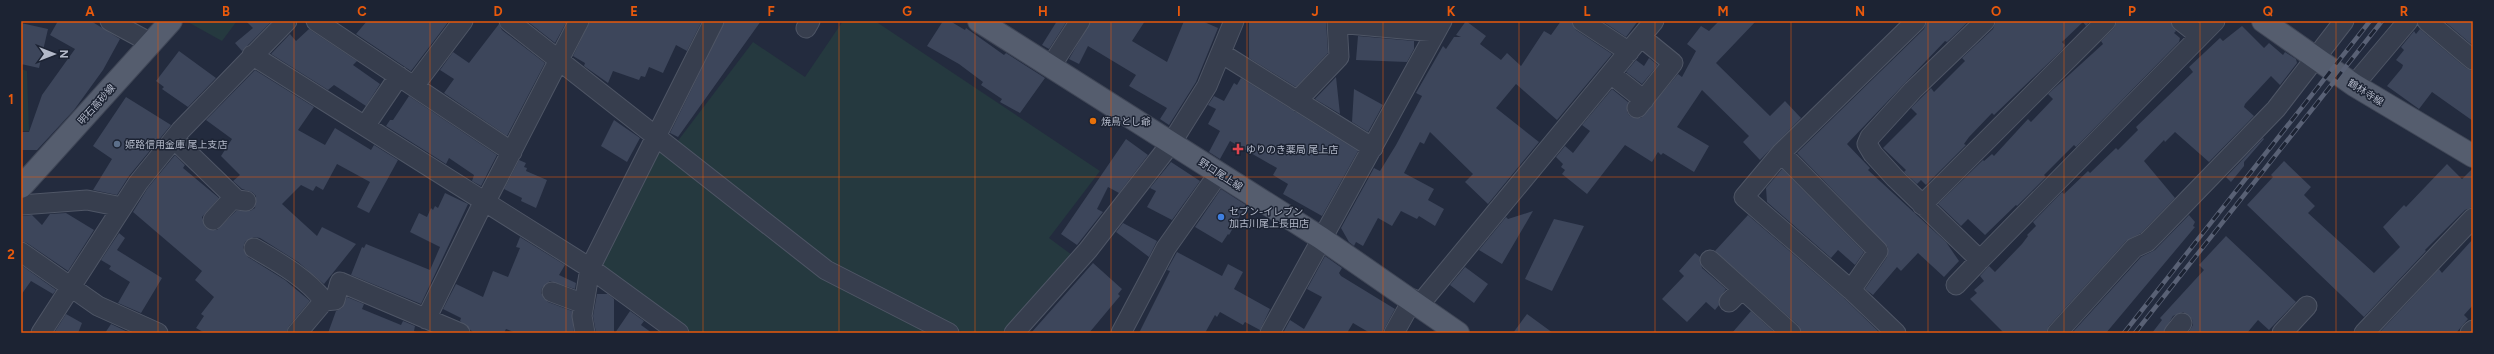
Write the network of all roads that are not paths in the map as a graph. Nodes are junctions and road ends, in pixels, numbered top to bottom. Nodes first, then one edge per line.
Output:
1 (110, 21) edge
2 (171, 21) edge
3 (287, 21) edge
4 (316, 21) edge
5 (463, 21) edge
6 (509, 21) edge
7 (579, 21) edge
8 (714, 21) edge
9 (980, 21) edge
10 (1080, 21) edge
11 (1234, 21) edge
12 (1582, 21) edge
13 (1654, 21) edge
14 (1916, 21) edge
15 (1985, 21) edge
16 (2106, 21) edge
17 (2181, 21) edge
18 (2215, 21) edge
19 (2263, 21) edge
20 (2344, 21) edge
21 (2408, 21) edge
22 (2427, 21) edge
23 (1337, 22) edge
24 (1439, 27) edge
25 (2200, 36) junction
26 (1641, 37) junction
27 (151, 43) junction
28 (1629, 52) junction
29 (1221, 53) junction
30 (252, 55) junction
31 (559, 59) junction
32 (2316, 59) junction
33 (2473, 60) edge
34 (1051, 66) junction
35 (1611, 74) junction
36 (406, 81) junction
37 (2354, 85) junction
38 (1297, 100) junction
39 (365, 126) junction
40 (655, 135) junction
41 (174, 139) junction
42 (1172, 142) junction
43 (2471, 147) edge
44 (1373, 148) junction
45 (512, 152) junction
46 (1780, 153) junction
47 (1219, 173) junction
48 (21, 187) edge
49 (485, 202) junction
50 (21, 205) edge
51 (1922, 205) junction
52 (122, 207) junction
53 (2473, 218) edge
54 (213, 220) dead end
55 (1321, 238) junction
56 (254, 248) dead end
57 (21, 252) edge
58 (1710, 260) dead end
59 (1980, 260) junction
60 (590, 268) junction
61 (1956, 285) dead end
62 (70, 287) junction
63 (1851, 290) junction
64 (552, 292) dead end
65 (324, 301) junction
66 (1416, 302) junction
67 (584, 304) junction
68 (2307, 306) dead end
69 (426, 319) junction
70 (2473, 330) edge
71 (42, 333) edge
72 (158, 333) edge
73 (298, 333) edge
74 (460, 333) edge
75 (585, 333) edge
76 (679, 333) edge
77 (949, 333) edge
78 (1014, 333) edge
79 (1121, 333) edge
80 (1270, 333) edge
81 (1394, 333) edge
82 (1458, 333) edge
83 (1791, 333) edge
84 (1896, 333) edge
85 (2057, 333) edge
86 (2282, 333) edge
87 (2364, 333) edge
88 (2470, 333) edge

1 - 27 street
2 - 27 main road, 明石高砂線
3 - 30 street
4 - 36 street
5 - 36 street
6 - 31 street
7 - 31 street
8 - 40 street
9 - 34 main road, 野口尾上線
10 - 34 street
11 - 29 street
12 - 28 street
13 - 26 street
14 - 46 street
15 - 51 street
16 - 51 street
17 - 25 street
18 - 25 street
19 - 32 main road, 鶴林寺線
20 - 32 street
21 - 37 street
22 - 33 street
23 - 24 street
23 - 38 street
24 - 44 street
25 - 59 street
26 - 28 street
26 - 35 street
27 - 48 main road, 明石高砂線
28 - 35 street
29 - 38 street
29 - 42 street
30 - 39 street
30 - 41 street
31 - 40 street
31 - 45 street
32 - 37 main road, 鶴林寺線
32 - 85 street
34 - 42 main road, 野口尾上線
35 - 66 street
36 - 39 street
36 - 45 street
37 - 43 main road, 鶴林寺線
38 - 44 street
39 - 49 street
40 - 60 street
40 - 77 street
41 - 52 street
41 - 54 street
42 - 47 main road, 野口尾上線
42 - 78 street
44 - 55 street
45 - 49 street
46 - 63 street
46 - 63 street
47 - 55 main road, 野口尾上線
47 - 79 street
49 - 60 street
49 - 69 street
50 - 52 street
51 - 59 street
52 - 62 street
53 - 87 street
55 - 66 main road, 野口尾上線
55 - 80 street
56 - 65 street
57 - 62 street
58 - 83 street
59 - 61 street
60 - 67 street
60 - 76 street
62 - 71 street
62 - 72 street
63 - 84 street
64 - 67 street
65 - 69 street
65 - 73 street
66 - 81 street
66 - 82 main road, 野口尾上線
67 - 75 street
68 - 86 street
69 - 74 street
70 - 88 street

